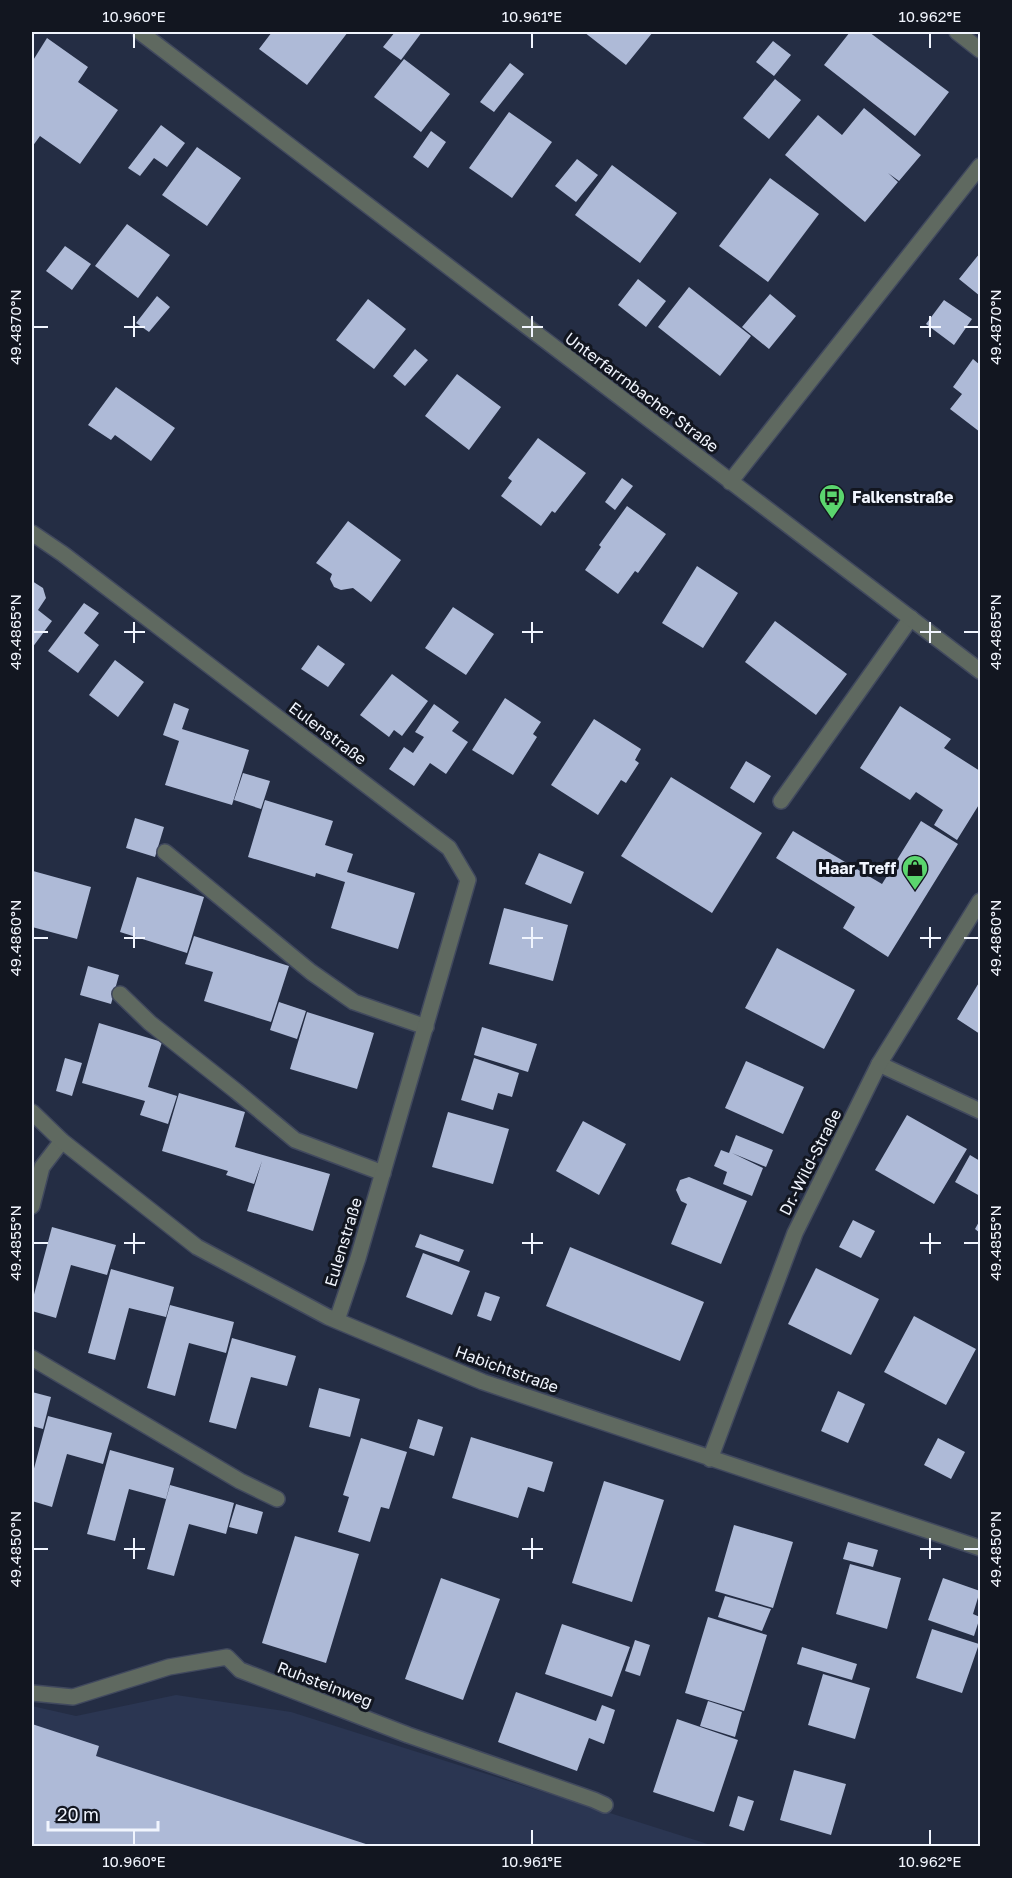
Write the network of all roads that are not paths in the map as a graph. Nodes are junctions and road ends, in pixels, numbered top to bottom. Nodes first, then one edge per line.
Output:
1 (140, 32) edge
2 (957, 32) edge
3 (981, 50) edge
4 (981, 166) edge
5 (730, 482) junction
6 (32, 533) edge
7 (911, 618) junction
8 (981, 671) edge
9 (781, 801) dead end
10 (165, 852) dead end
11 (981, 901) edge
12 (120, 993) dead end
13 (426, 1027) junction
14 (879, 1064) junction
15 (981, 1111) edge
16 (32, 1112) edge
17 (62, 1141) junction
18 (383, 1173) junction
19 (32, 1206) edge
20 (337, 1320) junction
21 (32, 1359) edge
22 (710, 1459) junction
23 (277, 1499) dead end
24 (981, 1548) edge
25 (32, 1693) edge
26 (605, 1805) dead end

1 - 5 street, Unterfarrnbacher Straße
2 - 3 street
4 - 5 street
5 - 7 street, Unterfarrnbacher Straße
6 - 13 street, Eulenstraße
7 - 8 street, Unterfarrnbacher Straße
7 - 9 street
10 - 13 street
11 - 14 street, Dr.-Wild-Straße
12 - 18 street
13 - 18 street, Eulenstraße
14 - 15 street
14 - 22 street, Dr.-Wild-Straße
16 - 17 street, Habichtstraße
17 - 19 street
17 - 20 street, Habichtstraße
18 - 20 street, Eulenstraße
20 - 22 street, Habichtstraße
21 - 23 street
22 - 24 street, Habichtstraße
25 - 26 street, Ruhsteinweg

